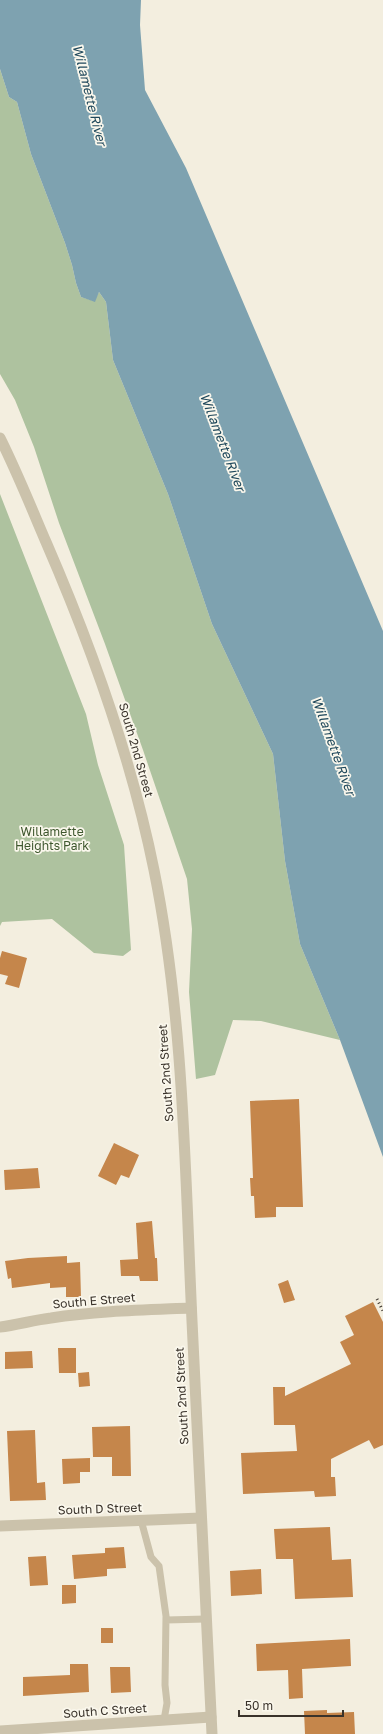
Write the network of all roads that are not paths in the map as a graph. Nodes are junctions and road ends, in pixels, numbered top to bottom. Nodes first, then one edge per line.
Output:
1 (0, 438) edge
2 (191, 1308) junction
3 (0, 1327) edge
4 (201, 1518) junction
5 (141, 1520) junction
6 (0, 1526) edge
7 (206, 1619) junction
8 (166, 1620) junction
9 (211, 1717) junction
10 (164, 1720) junction
11 (0, 1731) edge
12 (212, 1734) edge

1 - 2 street, South 2nd Street
2 - 3 street, South E Street
2 - 4 street, South 2nd Street
4 - 5 street, South D Street
4 - 7 street, South 2nd Street
5 - 6 street, South D Street
5 - 8 lane
7 - 8 lane
7 - 9 street, South 2nd Street
8 - 10 lane
9 - 10 street, South C Street
9 - 12 street, South 2nd Street
10 - 11 street, South C Street

